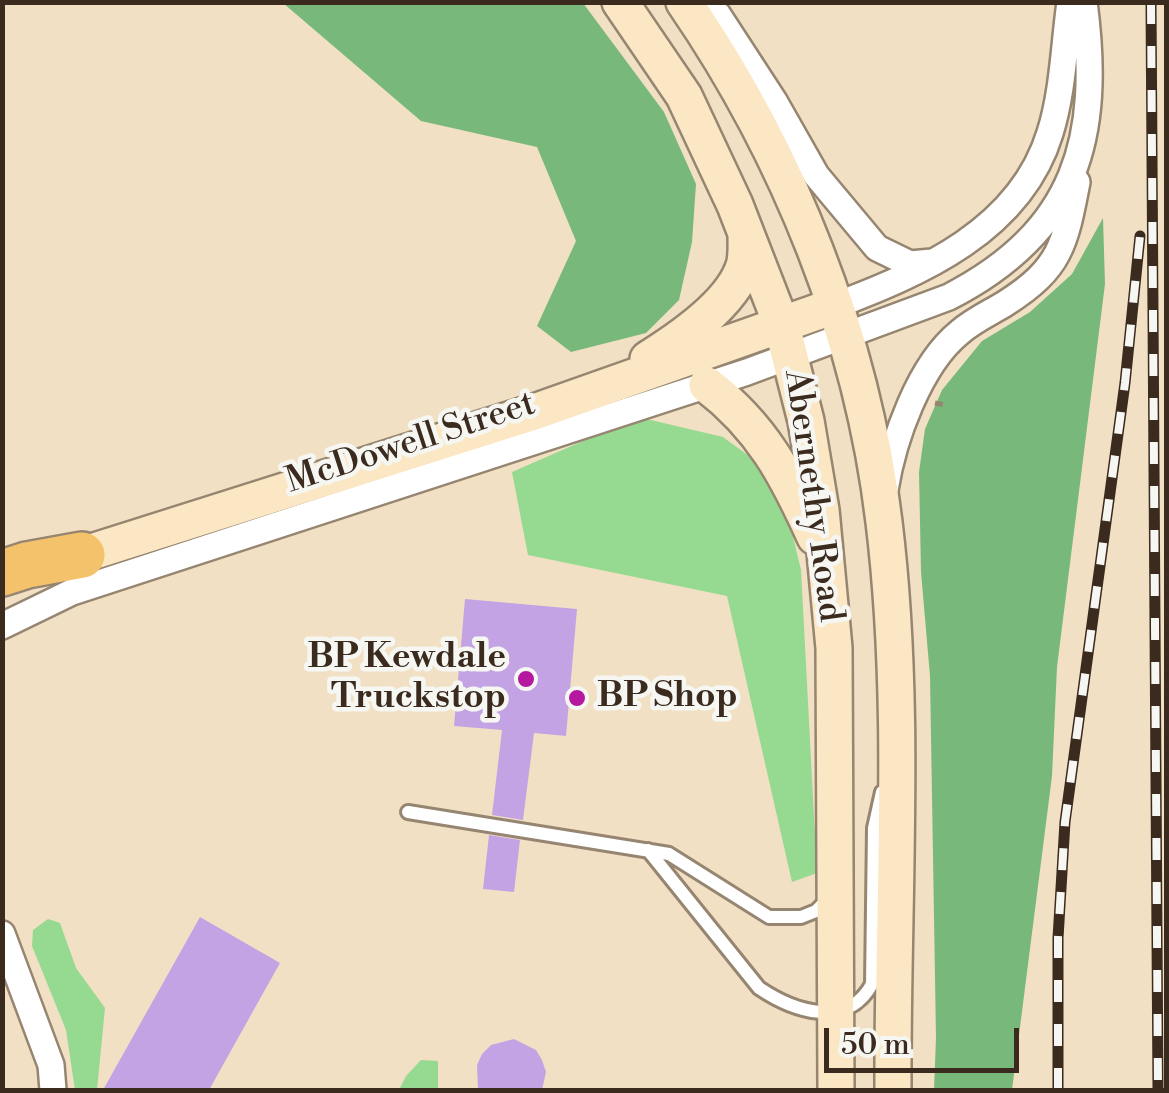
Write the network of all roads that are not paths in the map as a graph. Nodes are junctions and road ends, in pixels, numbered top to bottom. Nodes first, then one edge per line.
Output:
1 (620, 2) edge
2 (684, 2) edge
3 (704, 2) edge
4 (1070, 2) edge
5 (1084, 2) edge
6 (1088, 123) junction
7 (746, 230) junction
8 (935, 262) junction
9 (839, 321) junction
10 (787, 341) junction
11 (707, 385) junction
12 (596, 390) junction
13 (884, 518) junction
14 (82, 555) junction
15 (2, 573) edge
16 (2, 596) edge
17 (831, 596) junction
18 (2, 626) edge
19 (895, 731) junction
20 (408, 812) dead end
21 (648, 850) junction
22 (836, 870) junction
23 (2, 934) edge
24 (835, 1012) junction
25 (54, 1090) edge
26 (836, 1090) edge
27 (893, 1090) edge

1 - 7 main road, Abernethy Road
2 - 9 main road, Abernethy Road
3 - 8 street
4 - 8 street
5 - 6 street
6 - 9 street
6 - 13 street
7 - 10 main road, Abernethy Road
7 - 12 main road
8 - 9 street
9 - 10 main road
9 - 13 main road, Abernethy Road
10 - 11 street, McDowell Street
10 - 12 main road
10 - 17 main road, Abernethy Road
11 - 17 main road
11 - 18 street, McDowell Street
12 - 14 main road
13 - 19 main road, Abernethy Road
14 - 15 highway
14 - 16 street
17 - 22 main road, Abernethy Road
19 - 24 lane
19 - 27 main road, Abernethy Road
20 - 21 lane
21 - 22 lane
21 - 24 lane
22 - 24 main road, Abernethy Road
23 - 25 street
24 - 26 main road, Abernethy Road

